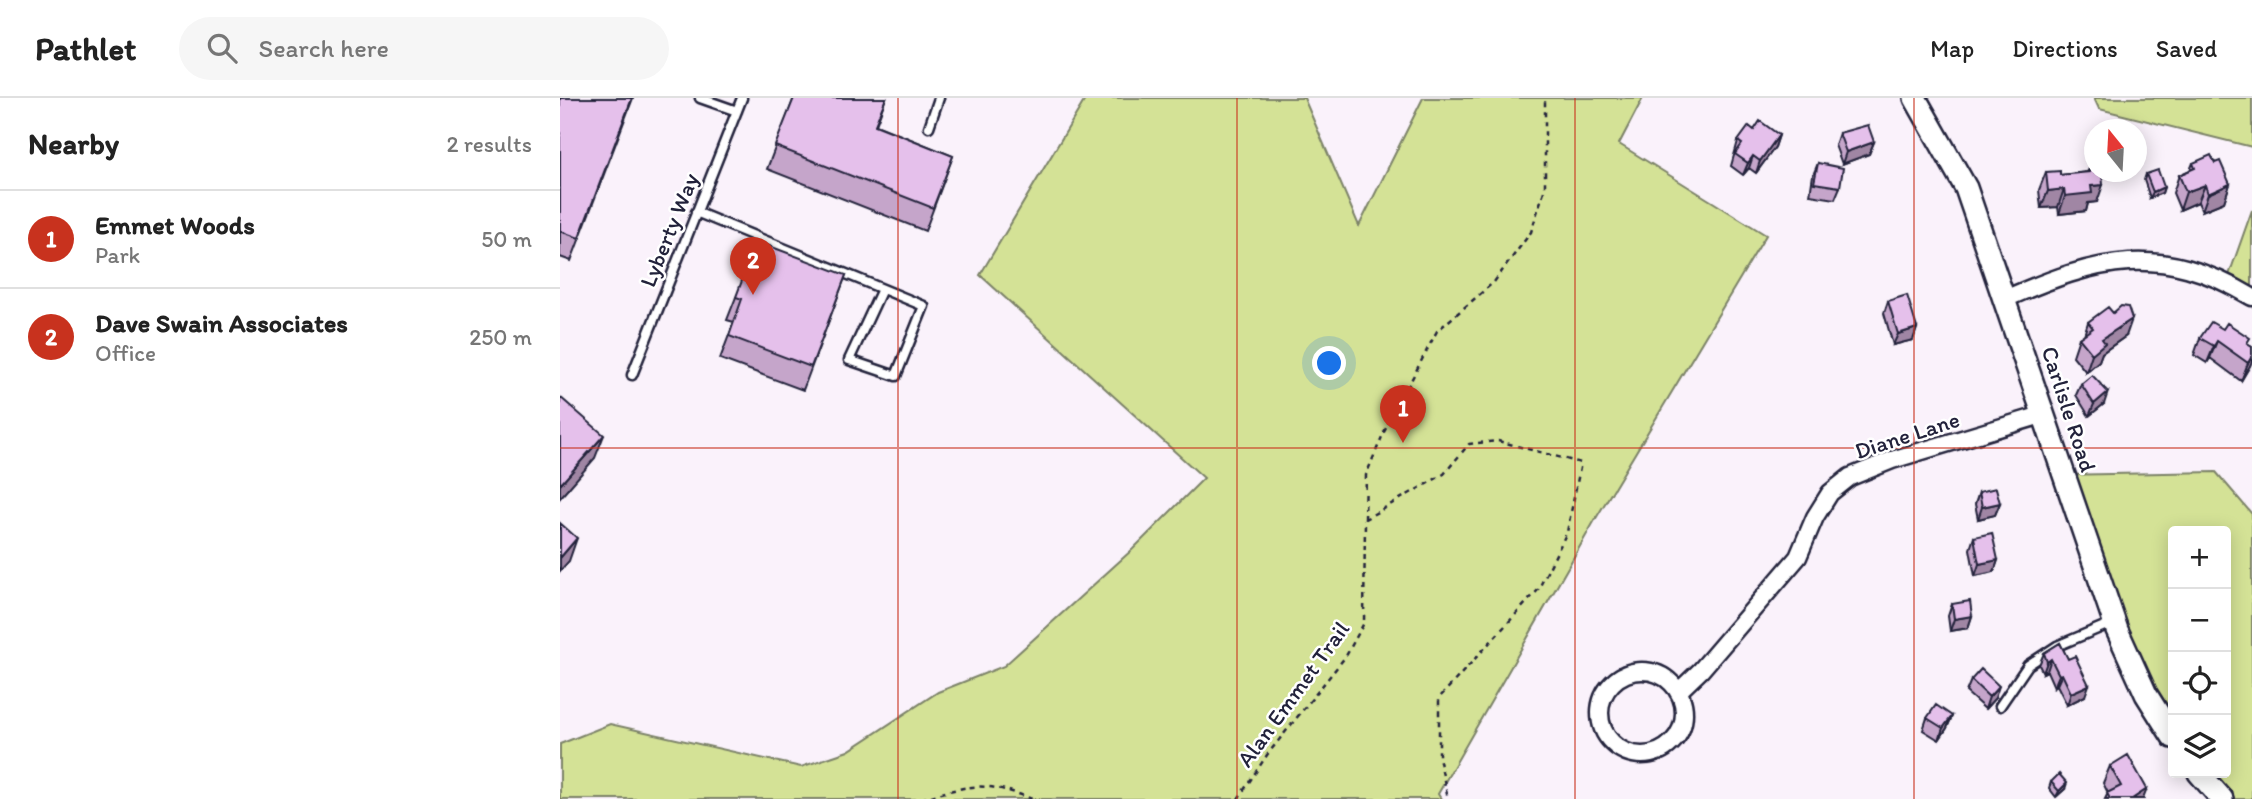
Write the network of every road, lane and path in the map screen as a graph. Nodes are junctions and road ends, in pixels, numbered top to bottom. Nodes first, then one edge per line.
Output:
1 (700, 98) edge
2 (742, 98) edge
3 (939, 98) edge
4 (1545, 98) edge
5 (1915, 98) edge
6 (737, 111) junction
7 (929, 127) dead end
8 (696, 212) junction
9 (882, 289) junction
10 (2252, 297) edge
11 (2005, 299) junction
12 (632, 375) dead end
13 (2042, 415) junction
14 (1365, 519) junction
15 (2114, 622) junction
16 (1678, 692) junction
17 (2000, 706) dead end
18 (2168, 729) edge
19 (2203, 778) edge
20 (921, 799) edge
21 (1032, 799) edge
22 (1238, 799) edge
23 (1448, 799) edge
24 (2222, 799) edge

1 - 6 lane
2 - 6 lane, Lyberty Way
3 - 7 lane
4 - 14 path, Alan Emmet Trail
5 - 11 main road, Carlisle Road
6 - 8 lane, Lyberty Way
8 - 9 lane
8 - 12 lane, Lyberty Way
9 - 9 lane
10 - 11 street
11 - 13 main road, Carlisle Road
13 - 15 main road, Carlisle Road
13 - 16 street, Diane Lane
14 - 22 path, Alan Emmet Trail
14 - 23 path
15 - 17 lane
15 - 18 main road, Carlisle Road
16 - 16 street
19 - 24 main road
20 - 21 path

